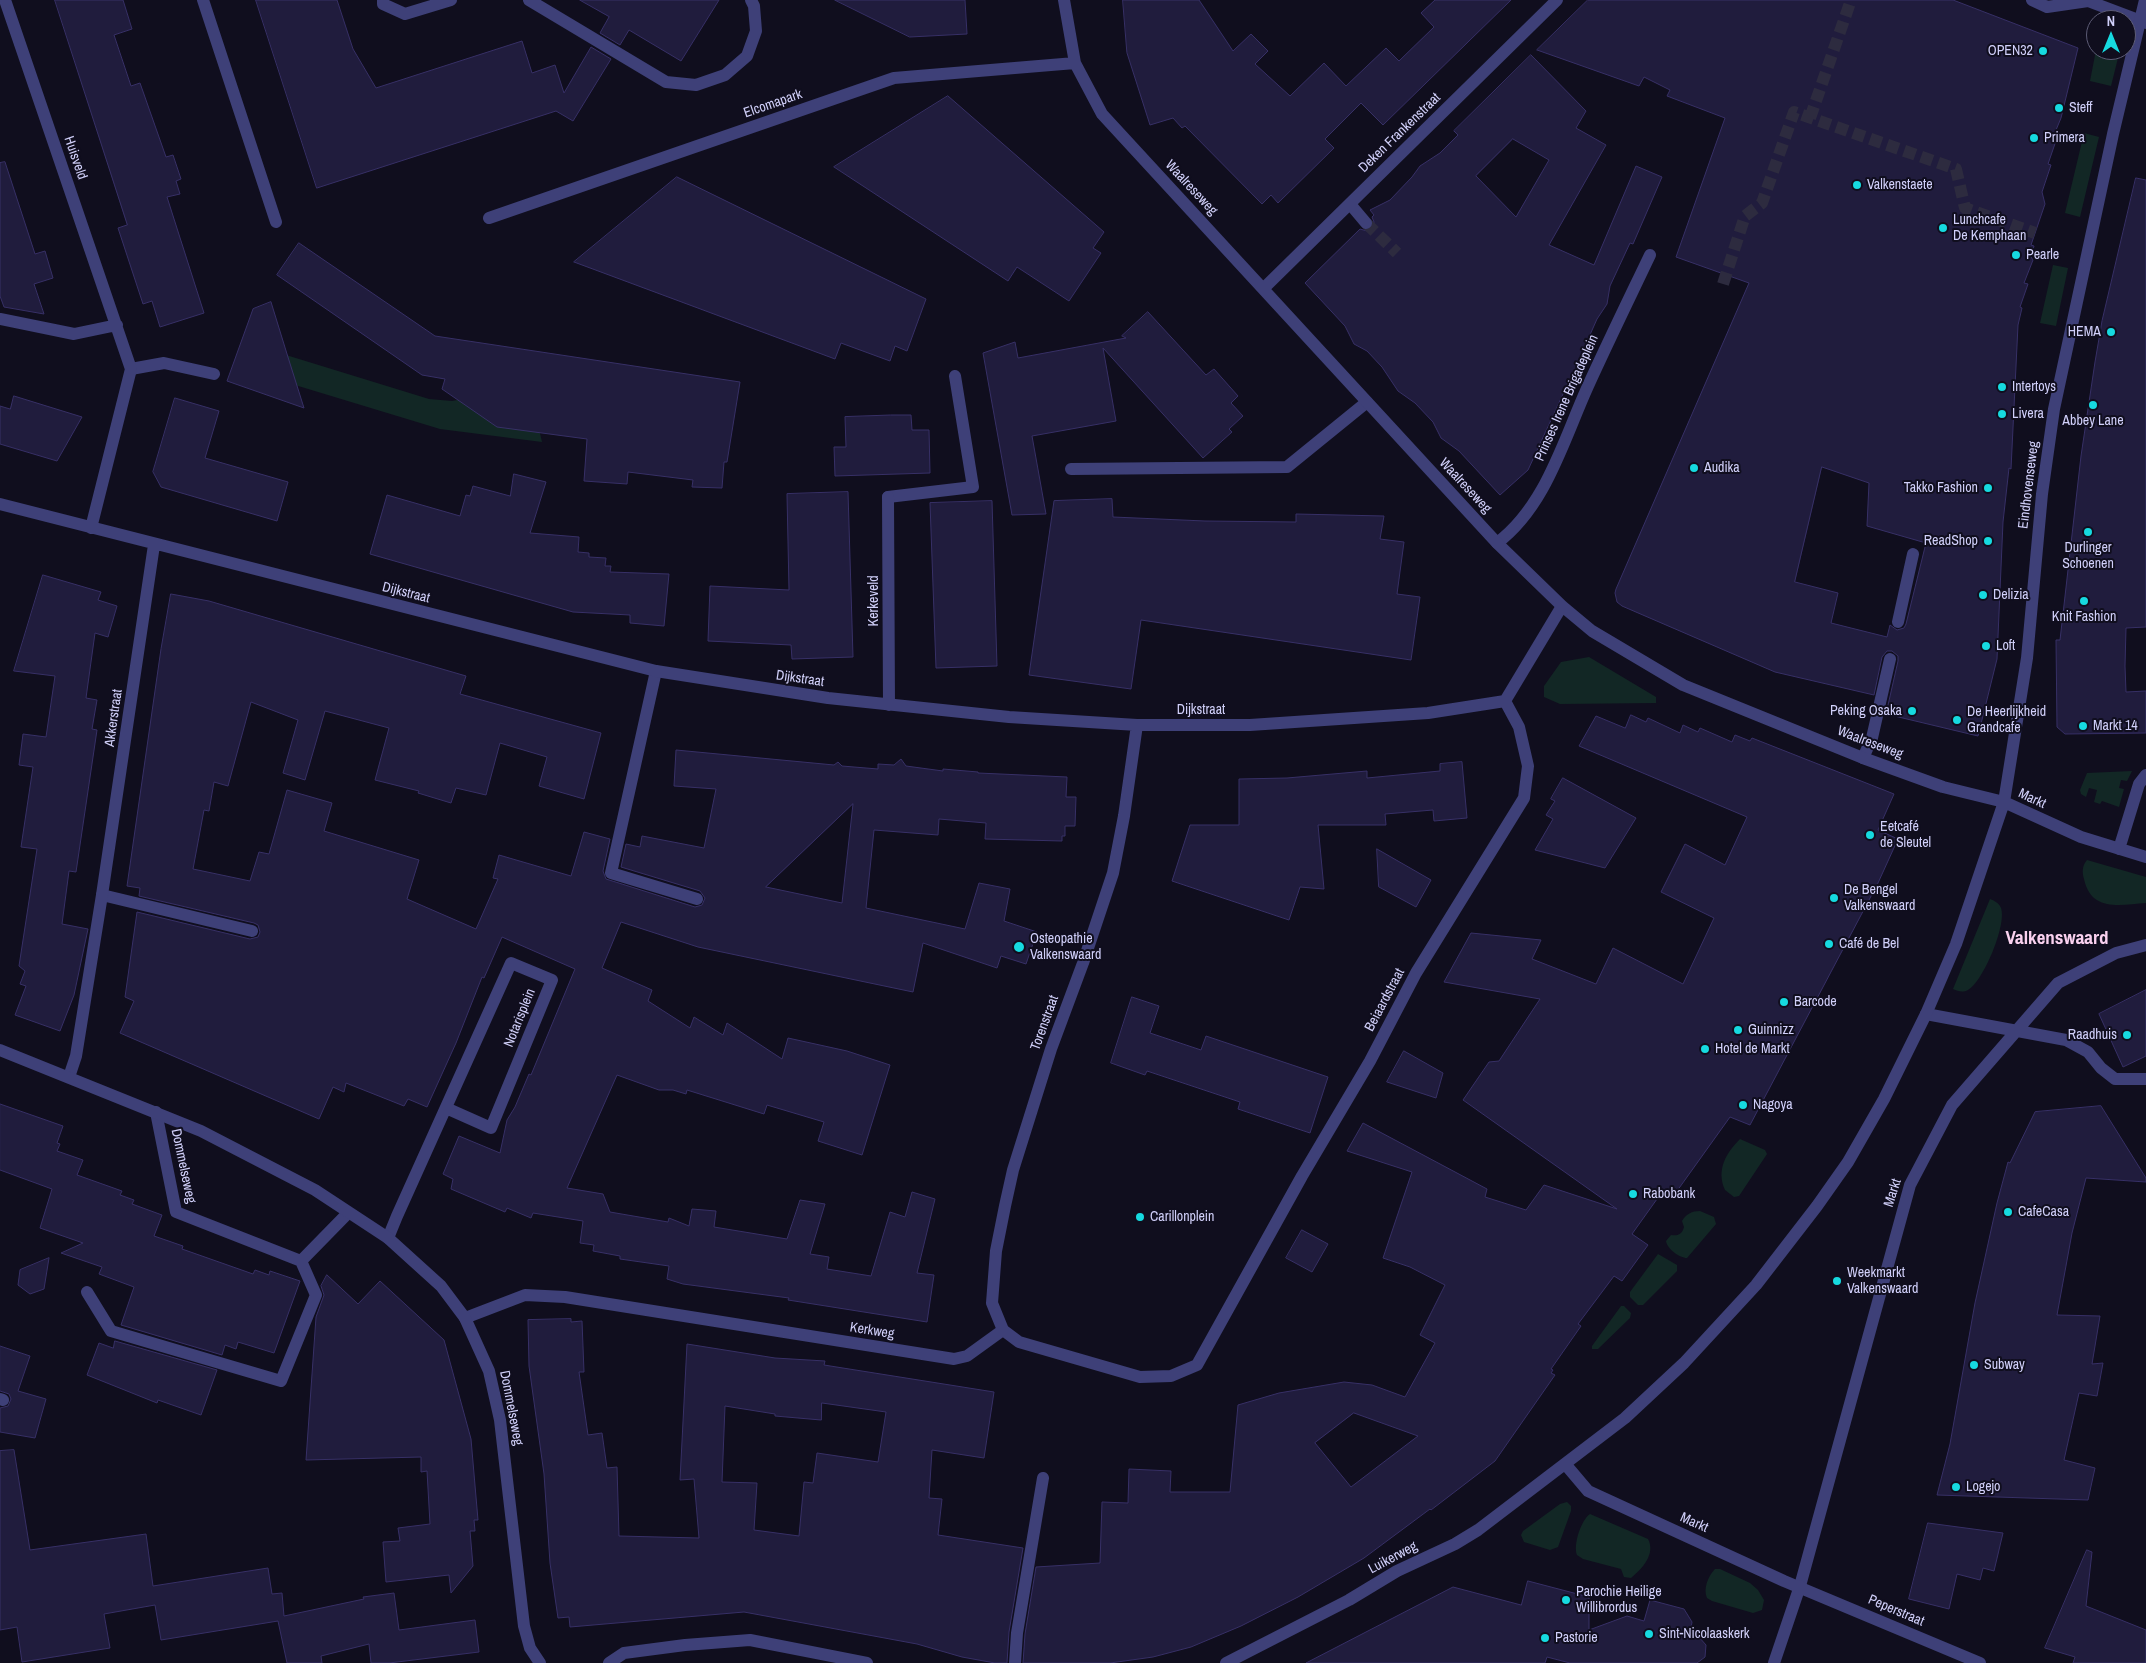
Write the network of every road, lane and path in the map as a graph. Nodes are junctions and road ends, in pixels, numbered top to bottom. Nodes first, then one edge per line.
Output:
1 (5, 0) edge
2 (203, 0) edge
3 (383, 0) edge
4 (451, 0) edge
5 (529, 0) edge
6 (751, 0) edge
7 (1064, 0) edge
8 (1557, 0) edge
9 (2032, 0) edge
10 (2088, 0) edge
11 (2145, 0) edge
12 (2143, 22) edge
13 (1075, 64) junction
14 (1350, 204) junction
15 (489, 218) dead end
16 (276, 222) dead end
17 (1366, 223) tunnel mouth
18 (1650, 255) dead end
19 (1264, 288) junction
20 (0, 319) edge
21 (117, 325) junction
22 (131, 369) junction
23 (214, 374) dead end
24 (955, 376) dead end
25 (1367, 402) junction
26 (1071, 469) dead end
27 (0, 504) edge
28 (91, 528) junction
29 (1497, 543) junction
30 (154, 545) junction
31 (1913, 554) dead end
32 (1562, 606) junction
33 (1898, 622) dead end
34 (1890, 659) dead end
35 (656, 671) junction
36 (1505, 701) junction
37 (889, 705) junction
38 (1137, 725) junction
39 (1863, 758) junction
40 (2146, 775) edge
41 (2004, 802) junction
42 (2119, 849) junction
43 (2146, 857) edge
44 (102, 895) junction
45 (697, 899) dead end
46 (252, 931) dead end
47 (2146, 945) edge
48 (1926, 1014) junction
49 (2018, 1030) junction
50 (0, 1050) edge
51 (68, 1077) junction
52 (2146, 1079) edge
53 (446, 1108) junction
54 (156, 1112) junction
55 (348, 1213) junction
56 (388, 1238) junction
57 (301, 1261) junction
58 (87, 1292) dead end
59 (465, 1318) junction
60 (1003, 1330) junction
61 (1566, 1465) junction
62 (1042, 1478) dead end
63 (1800, 1586) junction
64 (540, 1663) edge
65 (609, 1663) edge
66 (867, 1663) edge
67 (1015, 1663) edge
68 (1226, 1663) edge
69 (1774, 1663) edge
70 (1980, 1663) edge

1 - 21 street, Huisveld
2 - 16 street
3 - 4 street
5 - 6 street
7 - 13 street, Waalreseweg
8 - 14 street, Deken Frankenstraat
9 - 10 street
10 - 12 street
11 - 12 street, Eindhovenseweg
12 - 41 street, Eindhovenseweg
13 - 15 street, Elcomapark
13 - 19 street, Waalreseweg
14 - 17 street
14 - 19 street, Deken Frankenstraat
18 - 29 street, Prinses Irene Brigadeplein
19 - 25 street, Waalreseweg
20 - 21 street
21 - 22 street, Huisveld
22 - 23 street
22 - 28 street
24 - 37 street, Kerkeveld
25 - 26 street
25 - 29 street, Waalreseweg
27 - 28 street, Dijkstraat
28 - 30 street, Dijkstraat
29 - 32 street, Waalreseweg
30 - 35 street, Dijkstraat
30 - 44 street, Akkerstraat
31 - 33 street
32 - 36 street
32 - 39 street, Waalreseweg
34 - 39 street
35 - 37 street, Dijkstraat
35 - 45 street
36 - 38 street, Dijkstraat
36 - 60 street, Beiaardstraat
37 - 38 street, Dijkstraat
38 - 60 street, Torenstraat
39 - 41 street, Waalreseweg
40 - 42 street
41 - 42 street, Markt
41 - 48 street, Markt
42 - 43 street, Markt
44 - 46 street
44 - 51 street, Akkerstraat
47 - 49 street, Markt
48 - 49 street
48 - 61 street, Markt
49 - 52 street
49 - 63 street, Markt
50 - 51 street, Dommelseweg
51 - 54 street, Dommelseweg
53 - 53 street, Notarisplein
53 - 56 street, Notarisplein
54 - 55 street, Dommelseweg
54 - 57 street, Dommelseweg
55 - 56 street, Dommelseweg
55 - 57 street
56 - 59 street, Dommelseweg
57 - 58 street
59 - 60 street, Kerkweg
59 - 64 street, Dommelseweg
61 - 63 street, Markt
61 - 68 street, Luikerweg
62 - 67 street
63 - 69 street
63 - 70 street, Peperstraat
65 - 66 street

